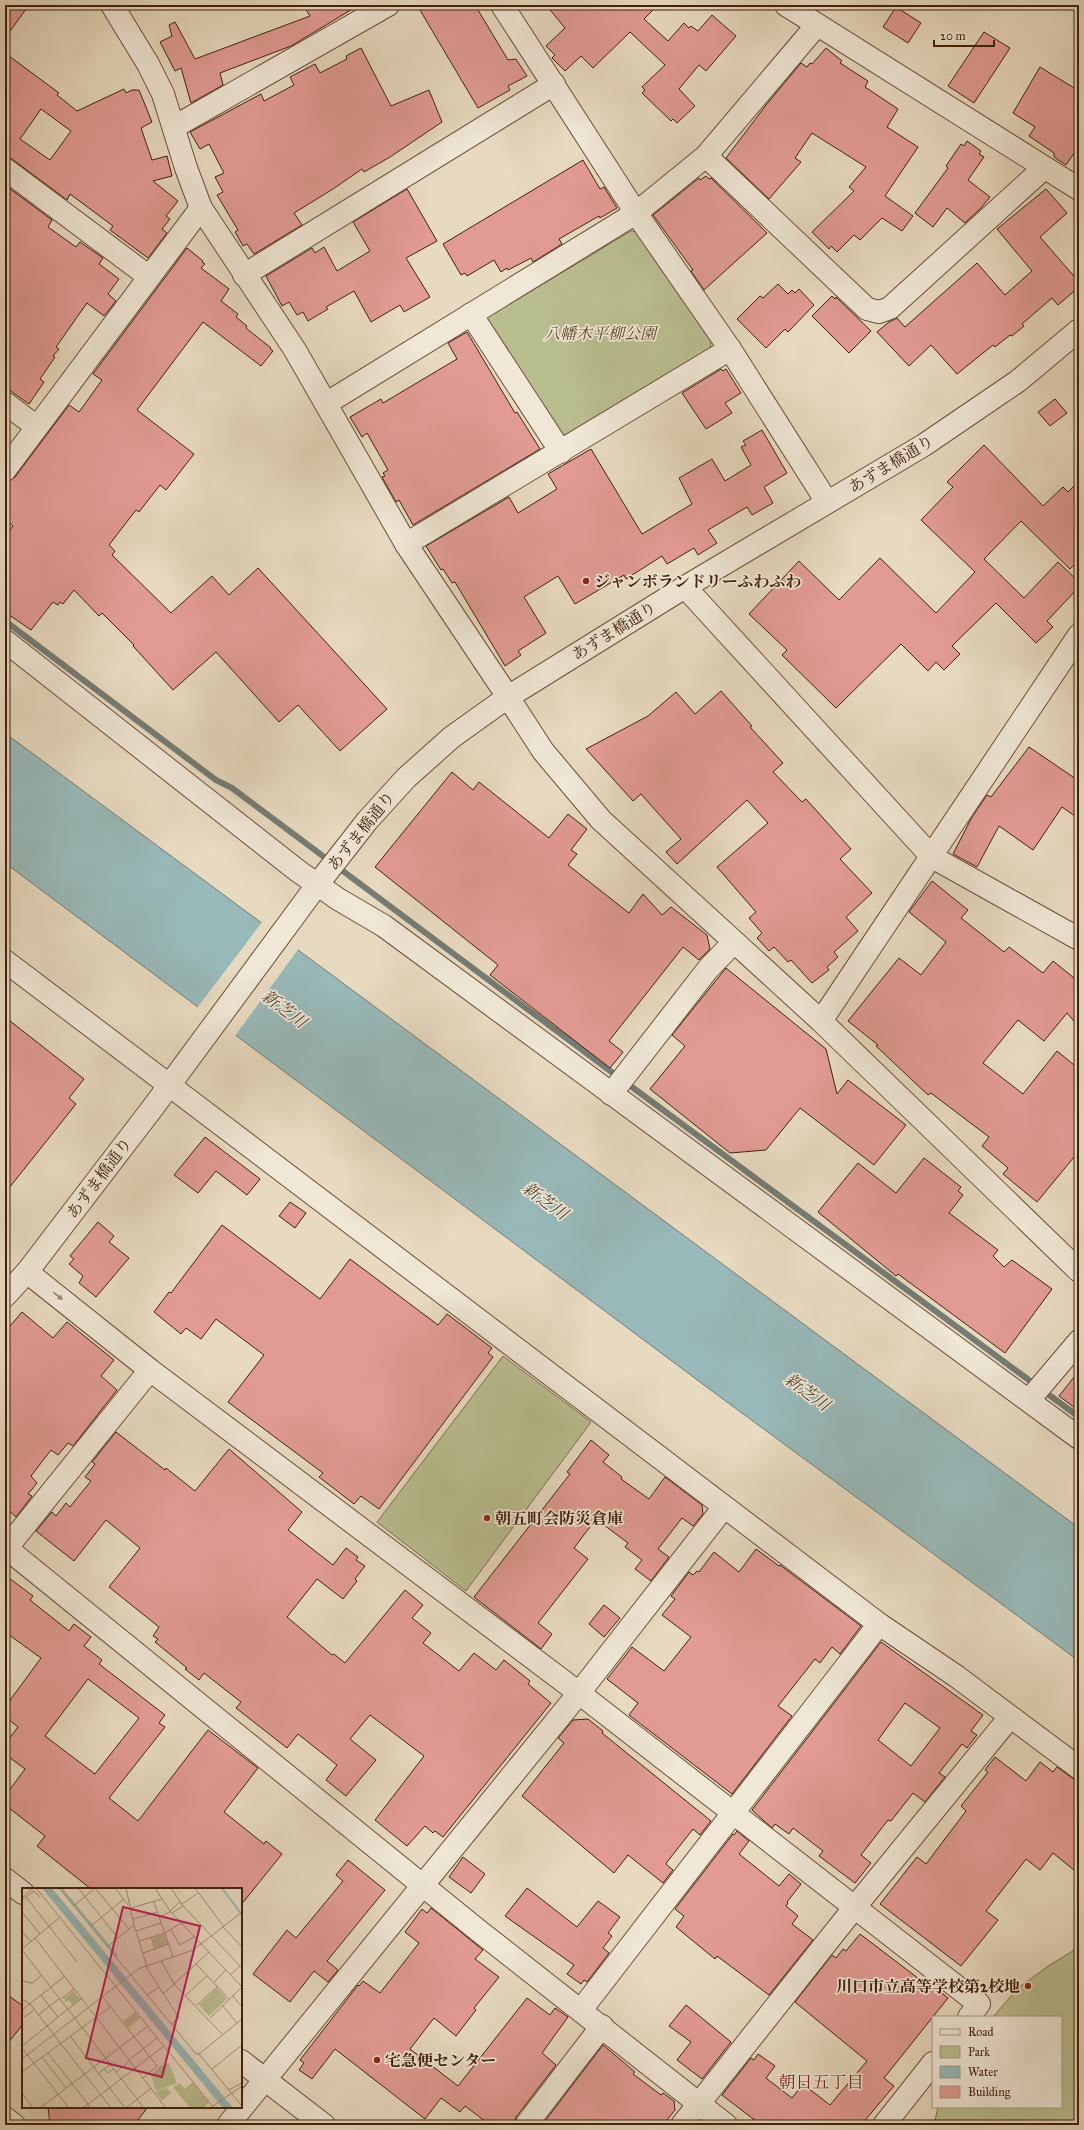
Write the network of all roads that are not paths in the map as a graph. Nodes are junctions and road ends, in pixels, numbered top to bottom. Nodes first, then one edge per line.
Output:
1 (112, 5) edge
2 (388, 5) edge
3 (786, 5) edge
4 (510, 8) edge
5 (817, 25) junction
6 (554, 84) junction
7 (174, 127) junction
8 (706, 156) junction
9 (1044, 168) junction
10 (5, 169) edge
11 (1079, 189) edge
12 (201, 208) junction
13 (636, 213) junction
14 (244, 274) junction
15 (148, 276) junction
16 (471, 314) junction
17 (1079, 330) edge
18 (730, 349) junction
19 (5, 403) edge
20 (327, 403) junction
21 (37, 427) junction
22 (561, 452) junction
23 (5, 470) edge
24 (827, 502) junction
25 (406, 544) junction
26 (685, 587) junction
27 (1079, 635) edge
28 (5, 641) edge
29 (508, 697) junction
30 (932, 857) junction
31 (312, 892) junction
32 (1079, 938) edge
33 (734, 942) junction
34 (5, 961) edge
35 (821, 1021) junction
36 (169, 1085) junction
37 (611, 1094) junction
38 (1079, 1271) edge
39 (27, 1272) junction
40 (5, 1296) edge
41 (1079, 1340) edge
42 (150, 1370) junction
43 (1029, 1400) junction
44 (1079, 1438) edge
45 (724, 1507) junction
46 (6, 1548) edge
47 (879, 1624) junction
48 (579, 1693) junction
49 (1010, 1717) junction
50 (1079, 1768) edge
51 (732, 1812) junction
52 (5, 1879) edge
53 (424, 1885) junction
54 (22, 1892) edge
55 (854, 1908) junction
56 (581, 2010) junction
57 (970, 2016) edge
58 (602, 2026) junction
59 (242, 2062) edge
60 (932, 2064) edge
61 (265, 2080) junction
62 (700, 2102) junction
63 (242, 2108) edge
64 (242, 2108) edge
65 (5, 2118) edge
66 (14, 2125) edge
67 (228, 2125) edge
68 (324, 2125) edge
69 (526, 2125) edge
70 (682, 2125) edge
71 (726, 2125) edge
72 (884, 2125) edge

1 - 7 street
2 - 7 street
3 - 5 street
4 - 6 street
5 - 8 street
5 - 9 street
6 - 13 street
6 - 14 street
7 - 12 street
8 - 9 street
8 - 13 street
9 - 11 street
10 - 15 street
12 - 14 street
12 - 15 street
13 - 16 street
13 - 18 street
14 - 20 street
15 - 21 street
16 - 20 street
16 - 22 street
17 - 24 street, あずま橋通り
18 - 22 street
18 - 24 street
19 - 21 street
20 - 25 street
21 - 23 street
22 - 25 street
24 - 26 street, あずま橋通り
25 - 29 street
26 - 29 street, あずま橋通り
26 - 30 street
27 - 30 street
28 - 31 street
29 - 31 street, あずま橋通り
29 - 33 street
30 - 32 street
30 - 35 street
31 - 36 street, あずま橋通り
31 - 37 street
33 - 35 street
33 - 37 street
34 - 36 street
35 - 38 street
36 - 39 street, あずま橋通り
36 - 45 street
37 - 43 street
39 - 40 street, あずま橋通り
39 -> 42 street
41 - 43 street
42 - 46 street
42 - 48 street
43 - 44 street
45 - 47 street
45 - 48 street
46 - 53 street
47 - 49 street
47 - 51 street
48 - 51 street
48 - 53 street
49 - 50 street
49 - 55 street
51 - 55 street
51 - 56 street
52 - 54 street
53 - 56 street
53 - 61 street
55 - 57 street
55 - 62 street
56 - 58 street
58 - 62 street
58 - 69 street
59 - 61 street
60 - 72 street
61 - 63 street
61 - 68 street
62 - 70 street
62 - 71 street
64 - 67 street
65 - 66 street

